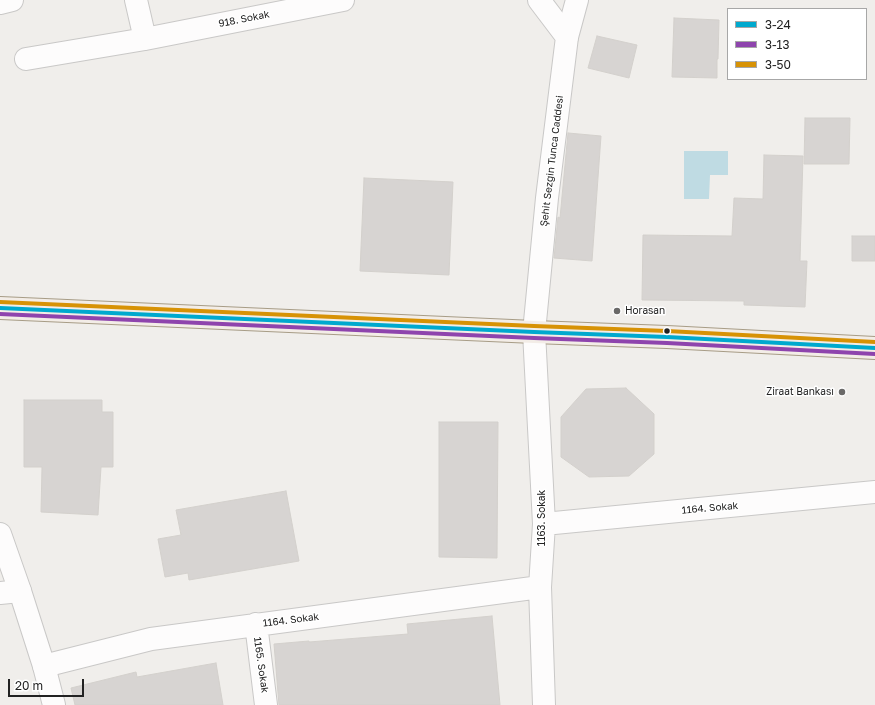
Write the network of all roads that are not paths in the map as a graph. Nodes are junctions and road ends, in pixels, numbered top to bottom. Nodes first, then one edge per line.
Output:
1 (12, 0) edge
2 (136, 0) edge
3 (343, 0) edge
4 (539, 0) edge
5 (577, 0) edge
6 (0, 3) edge
7 (567, 37) junction
8 (144, 39) junction
9 (26, 59) dead end
10 (0, 308) edge
11 (534, 332) junction
12 (875, 348) edge
13 (875, 492) edge
14 (544, 524) junction
15 (0, 534) edge
16 (540, 587) junction
17 (10, 592) edge
18 (256, 624) junction
19 (44, 666) junction
20 (54, 705) edge
21 (266, 705) edge
22 (544, 705) edge

1 - 6 street
2 - 8 street
3 - 8 street, 918. Sokak
4 - 7 street
5 - 7 street, Şehit Sezgin Tunca Caddesi
7 - 11 street, Şehit Sezgin Tunca Caddesi
8 - 9 street, 918. Sokak
10 - 11 main road
11 - 12 main road
11 - 14 street, 1163. Sokak
13 - 14 street, 1164. Sokak
14 - 16 street, 1163. Sokak
15 - 17 street
16 - 18 street, 1164. Sokak
16 - 22 street, 1163. Sokak
17 - 19 street
18 - 19 street, 1164. Sokak
18 - 21 street, 1165. Sokak
19 - 20 street

